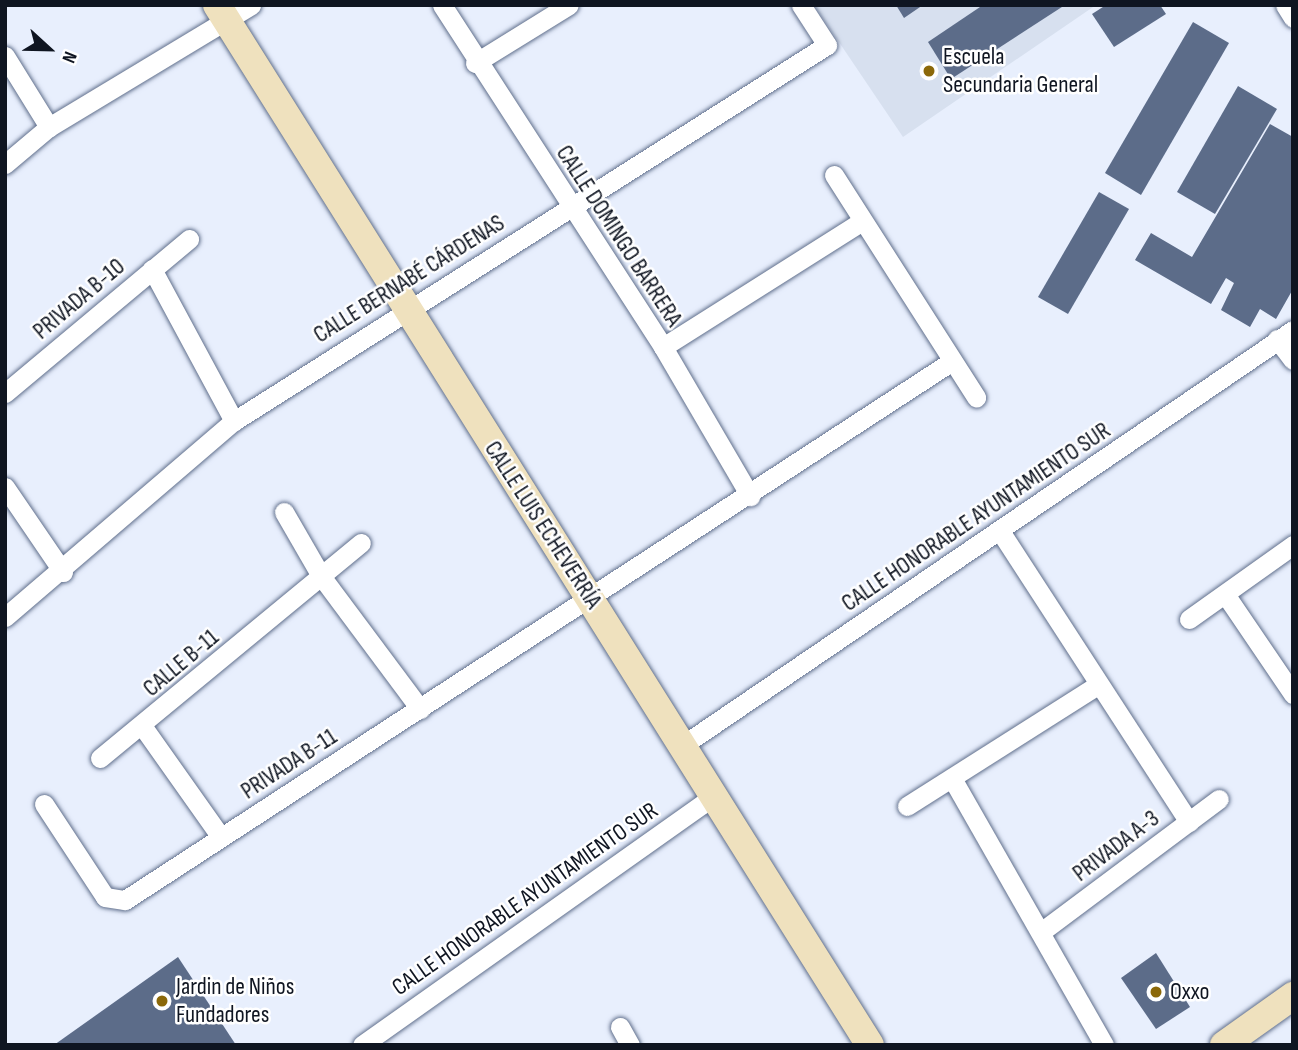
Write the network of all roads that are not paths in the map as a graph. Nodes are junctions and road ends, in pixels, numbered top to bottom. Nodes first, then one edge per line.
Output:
1 (251, 5) edge
2 (442, 5) edge
3 (569, 5) edge
4 (801, 5) edge
5 (1285, 5) edge
6 (222, 13) edge
7 (1293, 18) edge
8 (5, 56) edge
9 (475, 63) junction
10 (49, 127) junction
11 (5, 164) edge
12 (834, 175) dead end
13 (570, 206) junction
14 (859, 223) junction
15 (189, 239) dead end
16 (152, 269) junction
17 (403, 310) junction
18 (1285, 335) edge
19 (663, 347) junction
20 (1293, 360) edge
21 (952, 361) junction
22 (5, 393) edge
23 (976, 397) dead end
24 (234, 421) junction
25 (5, 486) edge
26 (750, 496) junction
27 (284, 512) dead end
28 (1000, 531) junction
29 (361, 543) dead end
30 (1293, 545) edge
31 (63, 572) junction
32 (321, 576) junction
33 (1225, 594) junction
34 (590, 598) junction
35 (5, 617) edge
36 (1189, 619) dead end
37 (1100, 684) junction
38 (1293, 694) edge
39 (420, 709) junction
40 (143, 727) junction
41 (686, 743) junction
42 (100, 758) dead end
43 (953, 780) junction
44 (716, 794) junction
45 (1219, 799) dead end
46 (44, 804) dead end
47 (907, 806) dead end
48 (1189, 822) junction
49 (221, 837) junction
50 (1041, 932) junction
51 (1293, 996) edge
52 (620, 1027) dead end
53 (362, 1045) edge
54 (630, 1045) edge
55 (870, 1045) edge
56 (1104, 1045) edge
57 (1224, 1045) edge

1 - 6 street
2 - 9 street, CALLE DOMINGO BARRERA
3 - 9 street
4 - 13 street, CALLE BERNABÉ CÁRDENAS
5 - 7 street
6 - 10 street
6 - 17 street, CALLE LUIS ECHEVERRÍA
8 - 10 street
9 - 13 street, CALLE DOMINGO BARRERA
10 - 11 street
12 - 14 street
13 - 17 street, CALLE BERNABÉ CÁRDENAS
13 - 19 street, CALLE DOMINGO BARRERA
14 - 19 street
14 - 21 street
15 - 16 street, PRIVADA B-10
16 - 22 street, PRIVADA B-10
16 - 24 street, PRIVADA B-10
17 - 24 street, CALLE BERNABÉ CÁRDENAS
17 - 34 street, CALLE LUIS ECHEVERRÍA
18 - 20 street
18 - 28 street, CALLE HONORABLE AYUNTAMIENTO SUR
19 - 26 street, CALLE DOMINGO BARRERA
21 - 23 street
21 - 26 street
24 - 31 street, CALLE BERNABÉ CÁRDENAS
25 - 31 street
26 - 34 street
27 - 32 street
28 - 37 street, PRIVADA A-3
28 - 41 street, CALLE HONORABLE AYUNTAMIENTO SUR
29 - 32 street
30 - 33 street
31 - 35 street, CALLE BERNABÉ CÁRDENAS
32 - 39 street
32 - 40 street, CALLE B-11
33 - 36 street
33 - 38 street
34 - 39 street, PRIVADA B-11
34 - 41 street, CALLE LUIS ECHEVERRÍA
37 - 43 street
37 - 48 street, PRIVADA A-3
39 - 49 street, PRIVADA B-11
40 - 42 street
40 - 49 street, CALLE B-11
41 - 44 street, CALLE LUIS ECHEVERRÍA
43 - 47 street
43 - 50 street
44 - 53 street, CALLE HONORABLE AYUNTAMIENTO SUR
44 - 55 street, CALLE LUIS ECHEVERRÍA
45 - 48 street
46 - 49 street, PRIVADA B-11
48 - 50 street, PRIVADA A-3
50 - 56 street
51 - 57 street
52 - 54 street

